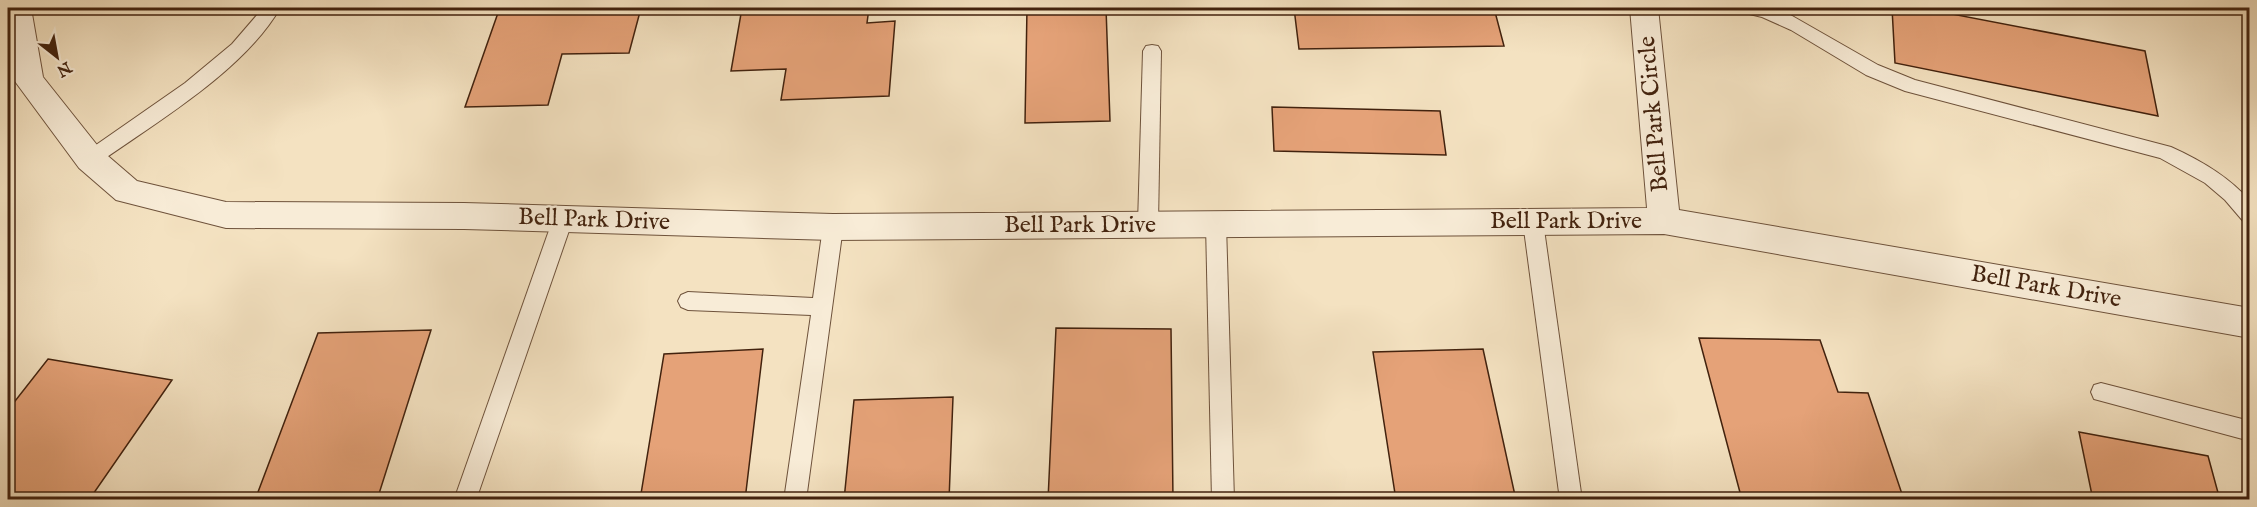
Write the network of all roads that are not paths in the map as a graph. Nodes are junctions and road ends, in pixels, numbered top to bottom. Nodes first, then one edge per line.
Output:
1 (17, 8) edge
2 (272, 8) edge
3 (1644, 8) edge
4 (1748, 8) edge
5 (1152, 51) dead end
6 (16, 53) edge
7 (90, 159) junction
8 (2250, 216) edge
9 (563, 219) junction
10 (1664, 221) junction
11 (1533, 222) junction
12 (1148, 224) junction
13 (1216, 224) junction
14 (833, 227) junction
15 (688, 301) dead end
16 (822, 307) junction
17 (2250, 323) edge
18 (2101, 392) dead end
19 (2250, 431) edge
20 (465, 500) edge
21 (795, 500) edge
22 (1223, 500) edge
23 (1571, 500) edge

1 - 6 street, Bell Park Drive
2 - 7 lane
3 - 10 street, Bell Park Circle
4 - 8 lane
5 - 12 lane
6 - 7 street, Bell Park Drive
7 - 9 street, Bell Park Drive
9 - 14 street, Bell Park Drive
9 - 20 lane
10 - 11 street, Bell Park Drive
10 - 17 street, Bell Park Drive
11 - 13 street, Bell Park Drive
11 - 23 lane
12 - 13 street, Bell Park Drive
12 - 14 street, Bell Park Drive
13 - 22 lane
14 - 16 lane
15 - 16 lane
16 - 21 lane
18 - 19 lane

